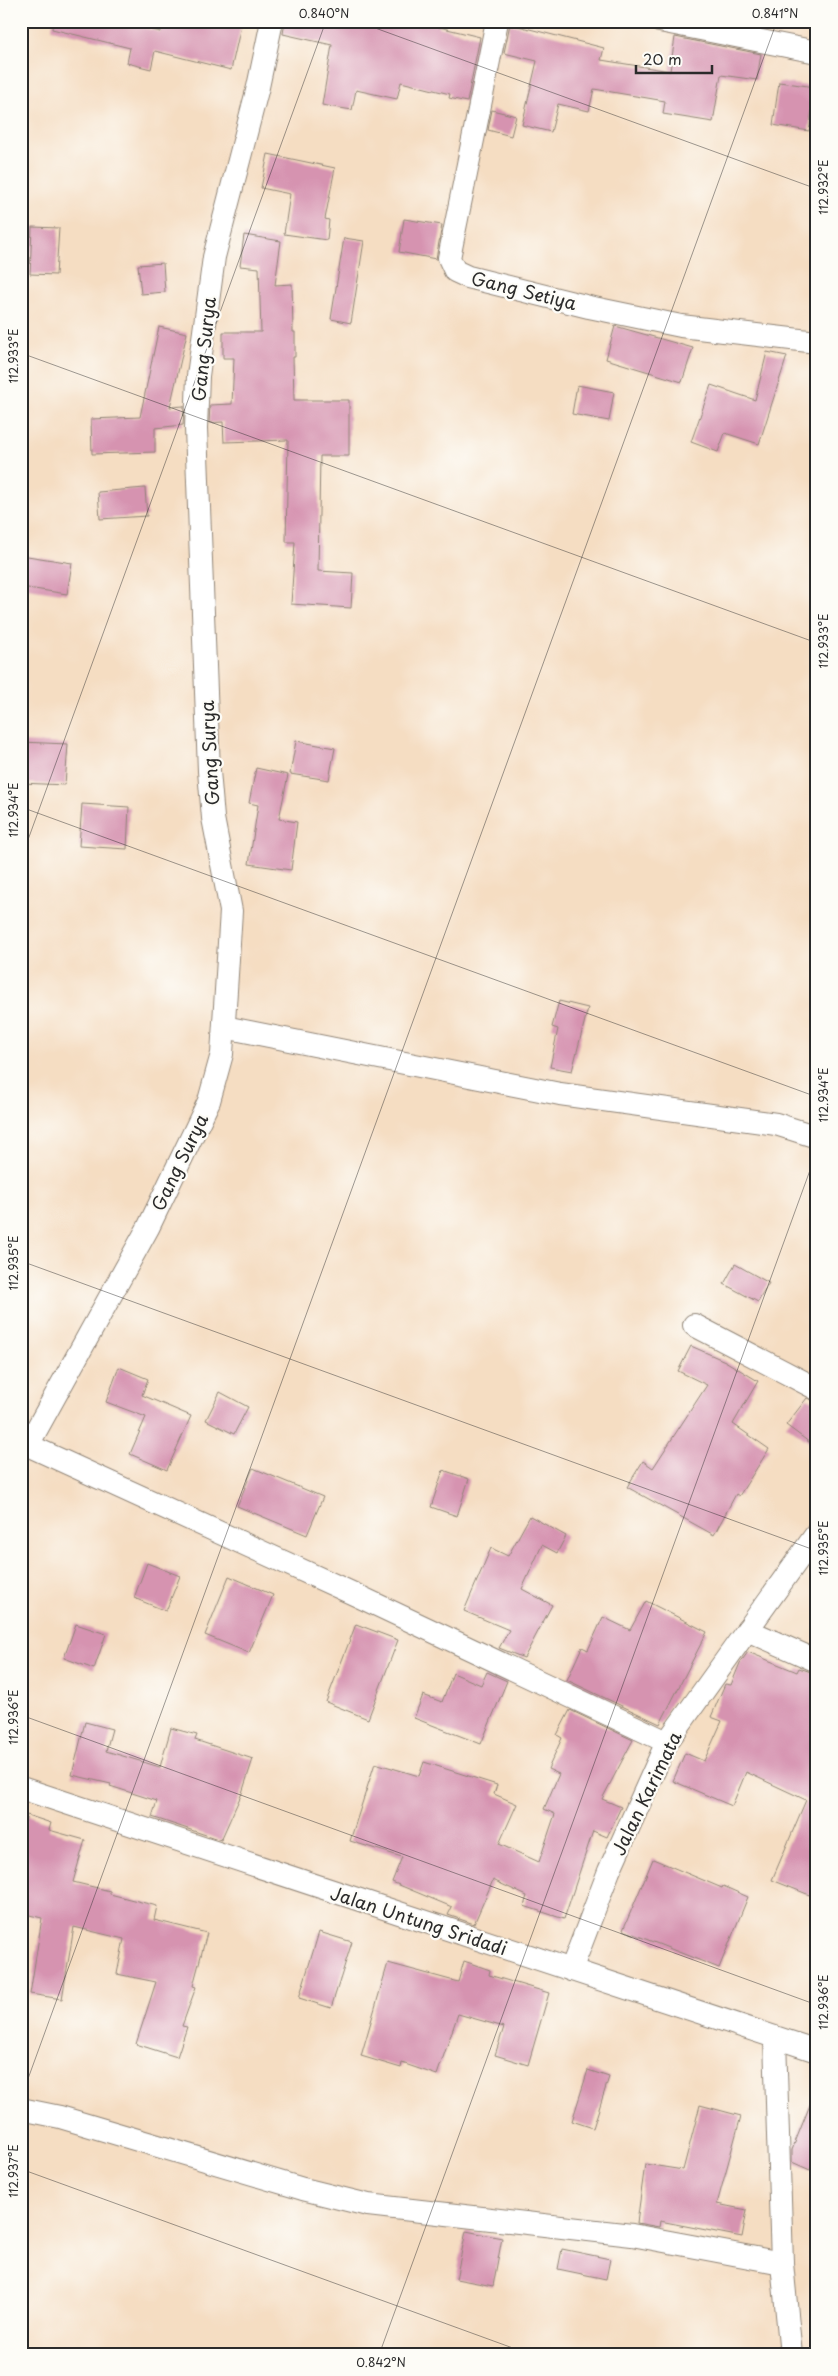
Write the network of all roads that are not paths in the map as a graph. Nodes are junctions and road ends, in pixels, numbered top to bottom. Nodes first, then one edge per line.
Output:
1 (272, 21) edge
2 (497, 21) edge
3 (660, 21) edge
4 (817, 52) edge
5 (817, 342) edge
6 (224, 1027) junction
7 (817, 1137) edge
8 (694, 1325) dead end
9 (817, 1389) edge
10 (25, 1444) edge
11 (817, 1534) edge
12 (747, 1630) junction
13 (817, 1661) edge
14 (668, 1742) junction
15 (21, 1788) edge
16 (571, 1970) junction
17 (774, 2039) junction
18 (817, 2051) edge
19 (21, 2109) edge
20 (782, 2262) junction
21 (791, 2355) edge

1 - 6 street, Gang Surya
2 - 5 street, Gang Setiya
3 - 4 street
6 - 7 street
6 - 10 street, Gang Surya
8 - 9 street
10 - 14 street
11 - 12 street, Jalan Karimata
12 - 13 street
12 - 14 street, Jalan Karimata
14 - 16 street, Jalan Karimata
15 - 16 street, Jalan Untung Sridadi
16 - 17 street, Jalan Untung Sridadi
17 - 18 street, Jalan Untung Sridadi
17 - 20 street
19 - 20 street
20 - 21 street

